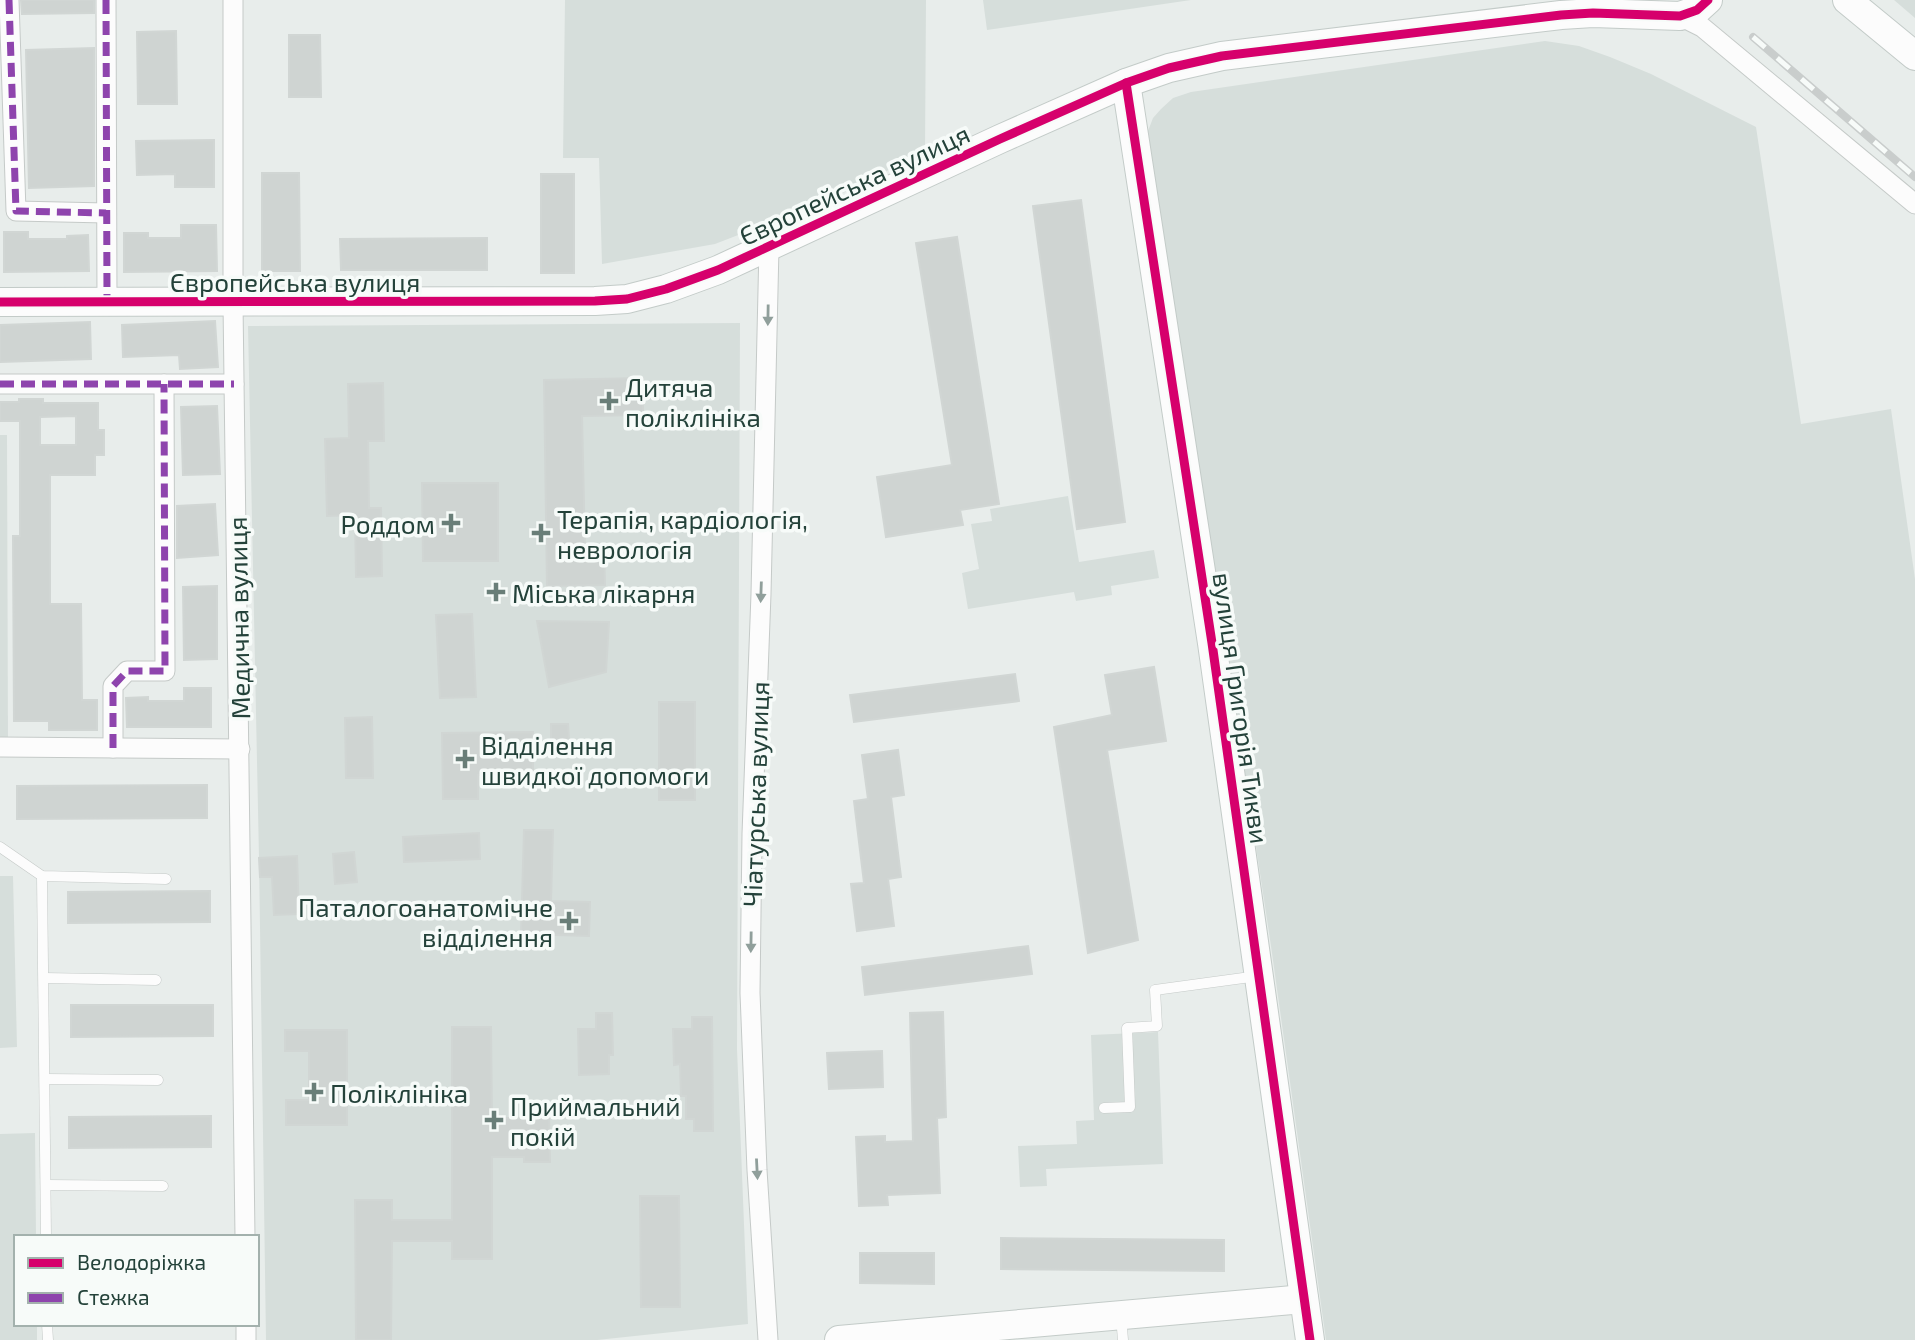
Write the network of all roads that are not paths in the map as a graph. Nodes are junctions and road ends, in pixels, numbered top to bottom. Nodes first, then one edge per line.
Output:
1 (106, 0) edge
2 (233, 0) edge
3 (1708, 0) edge
4 (1847, 0) edge
5 (6, 10) edge
6 (1680, 16) junction
7 (1915, 57) edge
8 (1126, 83) junction
9 (1915, 204) edge
10 (106, 213) junction
11 (769, 247) junction
12 (0, 302) edge
13 (107, 303) junction
14 (233, 303) junction
15 (0, 384) edge
16 (164, 384) junction
17 (234, 384) junction
18 (0, 747) edge
19 (113, 748) junction
20 (240, 749) junction
21 (0, 847) edge
22 (42, 876) junction
23 (166, 879) dead end
24 (1259, 976) junction
25 (44, 978) junction
26 (156, 980) dead end
27 (45, 1079) junction
28 (158, 1080) dead end
29 (1104, 1108) dead end
30 (46, 1185) junction
31 (163, 1185) dead end
32 (47, 1235) edge
33 (245, 1235) edge
34 (1304, 1299) junction
35 (1122, 1328) edge
36 (893, 1338) edge
37 (768, 1340) edge
38 (839, 1340) edge
39 (1310, 1340) edge

1 - 10 street
2 - 14 street, Медична вулиця
3 - 6 street
4 - 7 street
5 - 10 street
6 - 8 street, Європейська вулиця
6 - 9 street
8 - 11 street, Європейська вулиця
8 - 24 street, вулиця Григорія Тикви
10 - 13 street
11 - 14 street, Європейська вулиця
11 -> 37 street, Чіатурська вулиця
12 - 13 street, Європейська вулиця
13 - 14 street, Європейська вулиця
14 - 17 street, Медична вулиця
15 - 16 street
16 - 17 street
16 - 19 street
17 - 20 street, Медична вулиця
18 - 19 street
19 - 20 street
20 - 33 street, Медична вулиця
21 - 22 lane
22 - 23 lane
22 - 25 lane
24 - 29 lane
24 - 34 street, вулиця Григорія Тикви
25 - 26 lane
25 - 27 lane
27 - 28 lane
27 - 30 lane
30 - 31 lane
30 - 32 lane
34 - 35 street
34 - 39 street, вулиця Григорія Тикви
35 - 36 street
36 - 38 street

